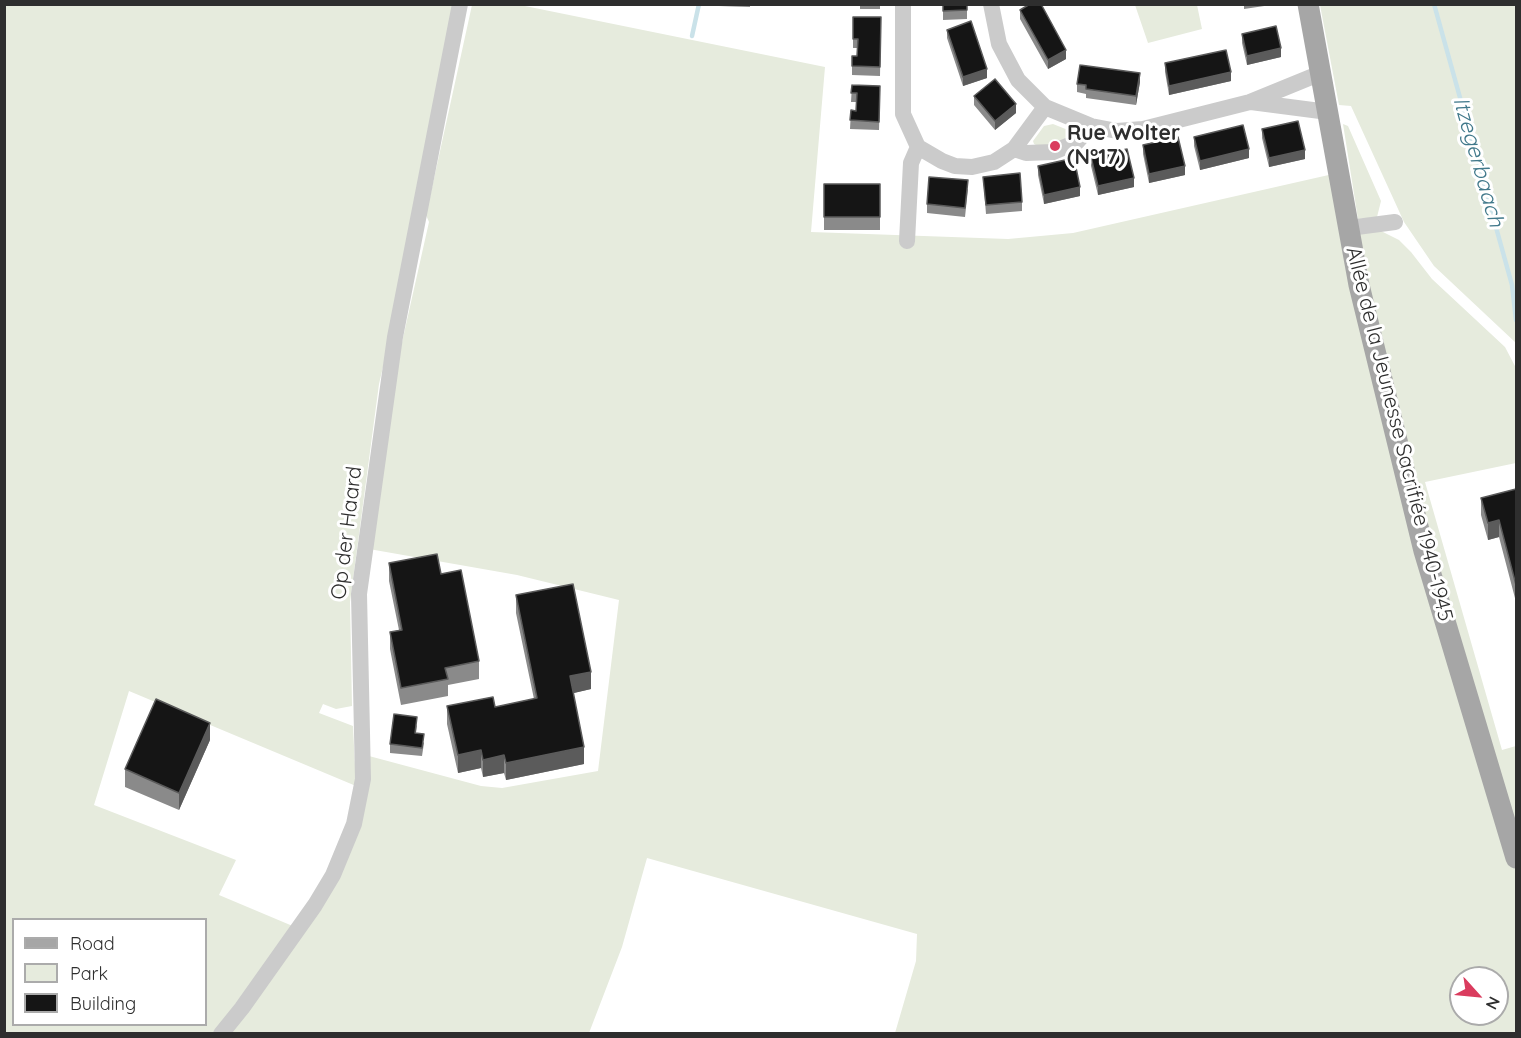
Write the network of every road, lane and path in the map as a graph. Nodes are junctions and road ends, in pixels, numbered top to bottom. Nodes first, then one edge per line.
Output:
1 (459, 4) edge
2 (903, 4) edge
3 (991, 4) edge
4 (1308, 4) edge
5 (1320, 73) junction
6 (1251, 102) junction
7 (1045, 107) junction
8 (1328, 112) junction
9 (1091, 126) junction
10 (918, 147) junction
11 (1014, 149) junction
12 (1395, 222) dead end
13 (1349, 228) junction
14 (907, 241) dead end
15 (1516, 858) edge
16 (221, 1034) edge

1 - 16 street, Op der Haard
2 - 10 street
3 - 7 street
4 - 5 main road, Allée de la Jeunesse Sacrifiée 1940-1945
5 - 6 street
5 - 8 main road, Allée de la Jeunesse Sacrifiée 1940-1945
6 - 8 street
6 - 9 street
7 - 9 street
7 - 11 street
8 - 13 main road, Allée de la Jeunesse Sacrifiée 1940-1945
9 - 11 street
10 - 11 street
10 - 14 street
12 - 13 street
13 - 15 main road, Allée de la Jeunesse Sacrifiée 1940-1945

